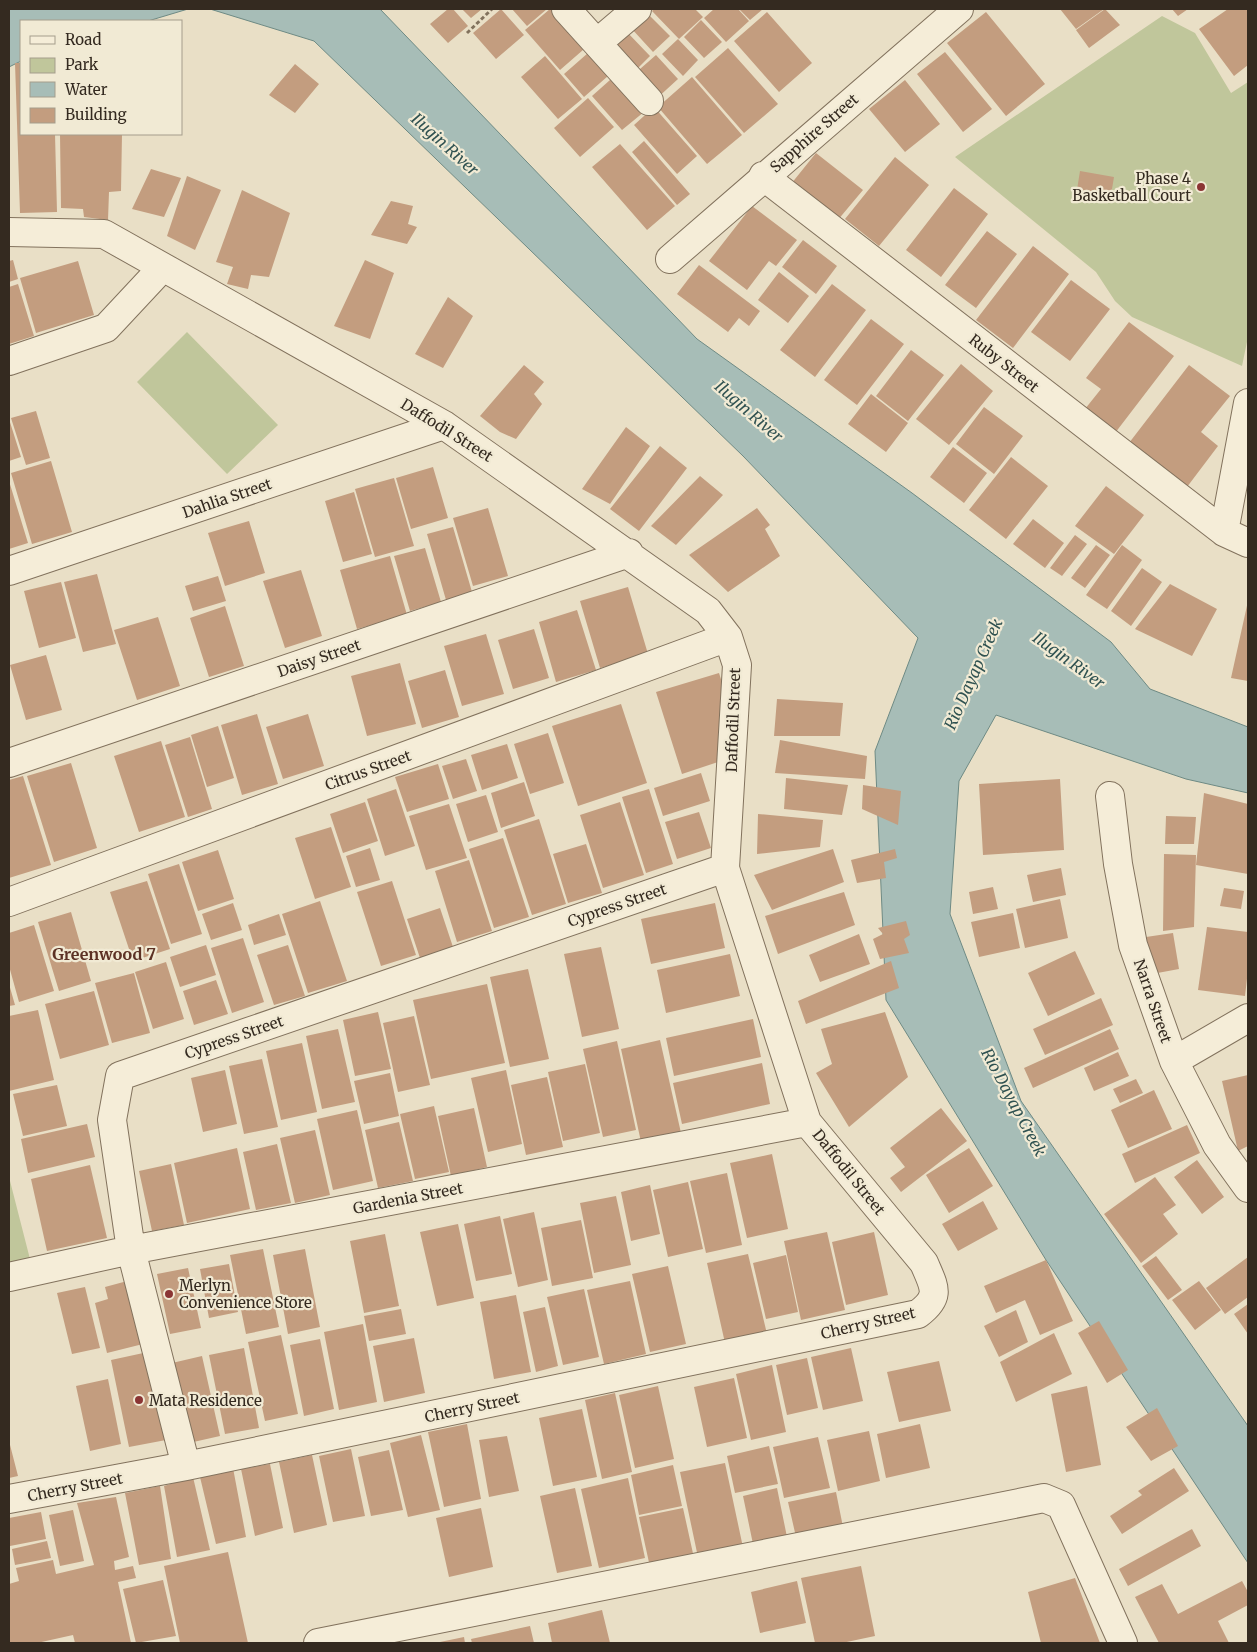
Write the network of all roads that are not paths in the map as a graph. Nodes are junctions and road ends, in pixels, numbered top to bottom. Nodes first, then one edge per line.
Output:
1 (566, 9) edge
2 (638, 9) edge
3 (959, 9) edge
4 (597, 44) junction
5 (649, 101) dead end
6 (763, 176) junction
7 (9, 232) edge
8 (670, 259) dead end
9 (162, 268) junction
10 (9, 362) edge
11 (1248, 403) edge
12 (444, 424) junction
13 (1224, 532) junction
14 (1248, 543) edge
15 (629, 554) junction
16 (9, 571) edge
17 (728, 637) junction
18 (9, 763) edge
19 (1110, 796) dead end
20 (725, 868) junction
21 (9, 902) edge
22 (1248, 1018) edge
23 (1174, 1060) junction
24 (808, 1122) junction
25 (1248, 1188) edge
26 (131, 1250) junction
27 (9, 1277) edge
28 (931, 1304) joint
29 (186, 1466) junction
30 (9, 1499) edge
31 (365, 1638) edge
32 (318, 1643) edge
33 (1123, 1643) edge

1 - 4 street
2 - 4 street
3 - 6 street, Sapphire Street
4 - 5 street
6 - 8 street, Sapphire Street
6 - 13 street, Ruby Street
7 - 9 street, Daffodil Street
9 - 10 street
9 - 12 street, Daffodil Street
11 - 13 street
12 - 15 street, Daffodil Street
12 - 16 street, Dahlia Street
13 - 14 street, Ruby Street
15 - 17 street, Daffodil Street
15 - 18 street, Daisy Street
17 - 20 street, Daffodil Street
17 - 21 street, Citrus Street
19 - 23 street, Narra Street
20 - 24 street, Daffodil Street
20 - 26 street, Cypress Street
22 - 23 street
23 - 25 street, Narra Street
24 - 26 street, Gardenia Street
24 - 28 street, Daffodil Street
26 - 27 street, Gardenia Street
26 - 29 street, Cypress Street
28 - 29 street, Cherry Street
29 - 30 street, Cherry Street
31 - 32 street
31 - 33 street

